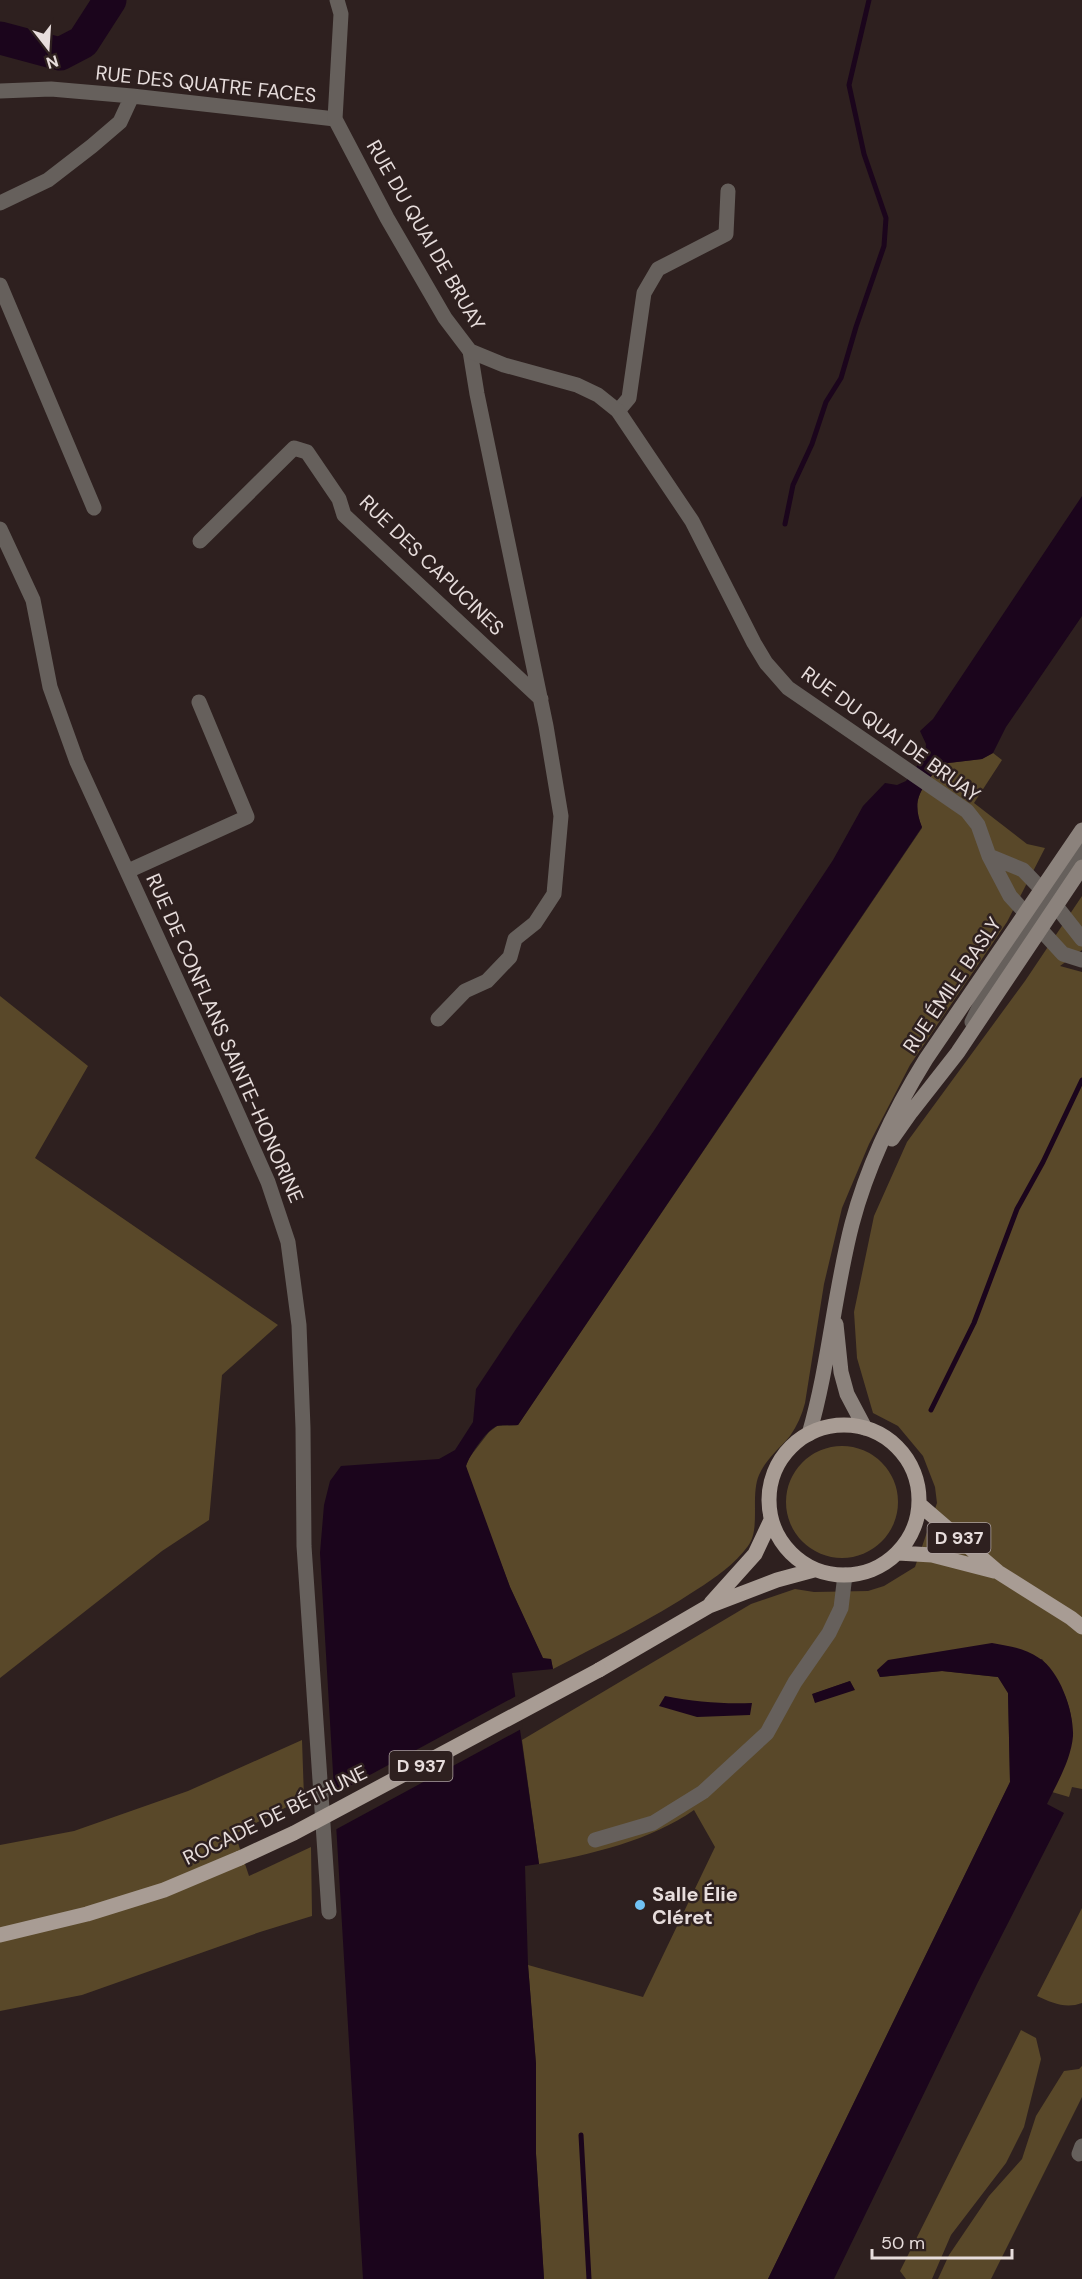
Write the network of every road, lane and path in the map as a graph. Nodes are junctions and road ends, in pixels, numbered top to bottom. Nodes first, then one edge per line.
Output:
1 (337, 0) edge
2 (0, 91) edge
3 (132, 96) junction
4 (335, 119) junction
5 (728, 191) dead end
6 (0, 203) edge
7 (0, 285) edge
8 (470, 351) junction
9 (618, 411) junction
10 (94, 508) dead end
11 (0, 528) edge
12 (200, 541) dead end
13 (541, 699) junction
14 (200, 702) dead end
15 (1080, 833) edge
16 (989, 856) junction
17 (1082, 867) edge
18 (128, 871) junction
19 (1047, 900) junction
20 (1034, 922) junction
21 (1082, 939) edge
22 (1082, 960) edge
23 (438, 1019) dead end
24 (870, 1171) junction
25 (835, 1312) junction
26 (865, 1428) junction
27 (809, 1434) junction
28 (919, 1504) junction
29 (771, 1520) junction
30 (898, 1553) junction
31 (814, 1570) junction
32 (998, 1572) junction
33 (845, 1575) junction
34 (709, 1606) junction
35 (1082, 1627) edge
36 (595, 1840) dead end
37 (328, 1912) dead end
38 (0, 1935) edge

1 - 4 street
2 - 3 street, RUE DES QUATRE FACES
3 - 4 street, RUE DES QUATRE FACES
3 - 6 street
4 - 8 street, RUE DU QUAI DE BRUAY
5 - 9 street
7 - 10 street
8 - 9 street, RUE DU QUAI DE BRUAY
8 - 13 street, RUE DES CAPUCINES
9 - 16 street, RUE DU QUAI DE BRUAY
11 - 18 street, RUE DE CONFLANS SAINTE-HONORINE
12 - 13 street, RUE DES CAPUCINES
13 - 23 street, RUE DES CAPUCINES
14 - 18 street
15 - 19 main road, RUE ÉMILE BASLY
16 - 19 street
16 - 20 street, RUE DU QUAI DE BRUAY
17 - 19 main road, RUE ÉMILE BASLY
18 - 37 street, RUE DE CONFLANS SAINTE-HONORINE
19 - 20 main road, RUE ÉMILE BASLY
19 - 20 main road, RUE ÉMILE BASLY
19 - 21 street
20 - 22 street
20 - 24 main road, RUE ÉMILE BASLY
20 - 24 main road, RUE ÉMILE BASLY
24 - 25 main road, RUE ÉMILE BASLY
25 - 26 main road
25 - 27 main road
26 - 27 main road
26 - 28 main road
27 - 29 main road
28 - 30 main road
28 - 32 main road, D 937
29 - 31 main road
29 - 34 main road, ROCADE DE BÉTHUNE / D 937
30 - 32 main road, D 937
30 - 33 main road
31 - 33 main road
31 - 34 main road, ROCADE DE BÉTHUNE / D 937
32 - 35 main road, D 937
33 - 36 street
34 - 38 main road, ROCADE DE BÉTHUNE / D 937, bridge

